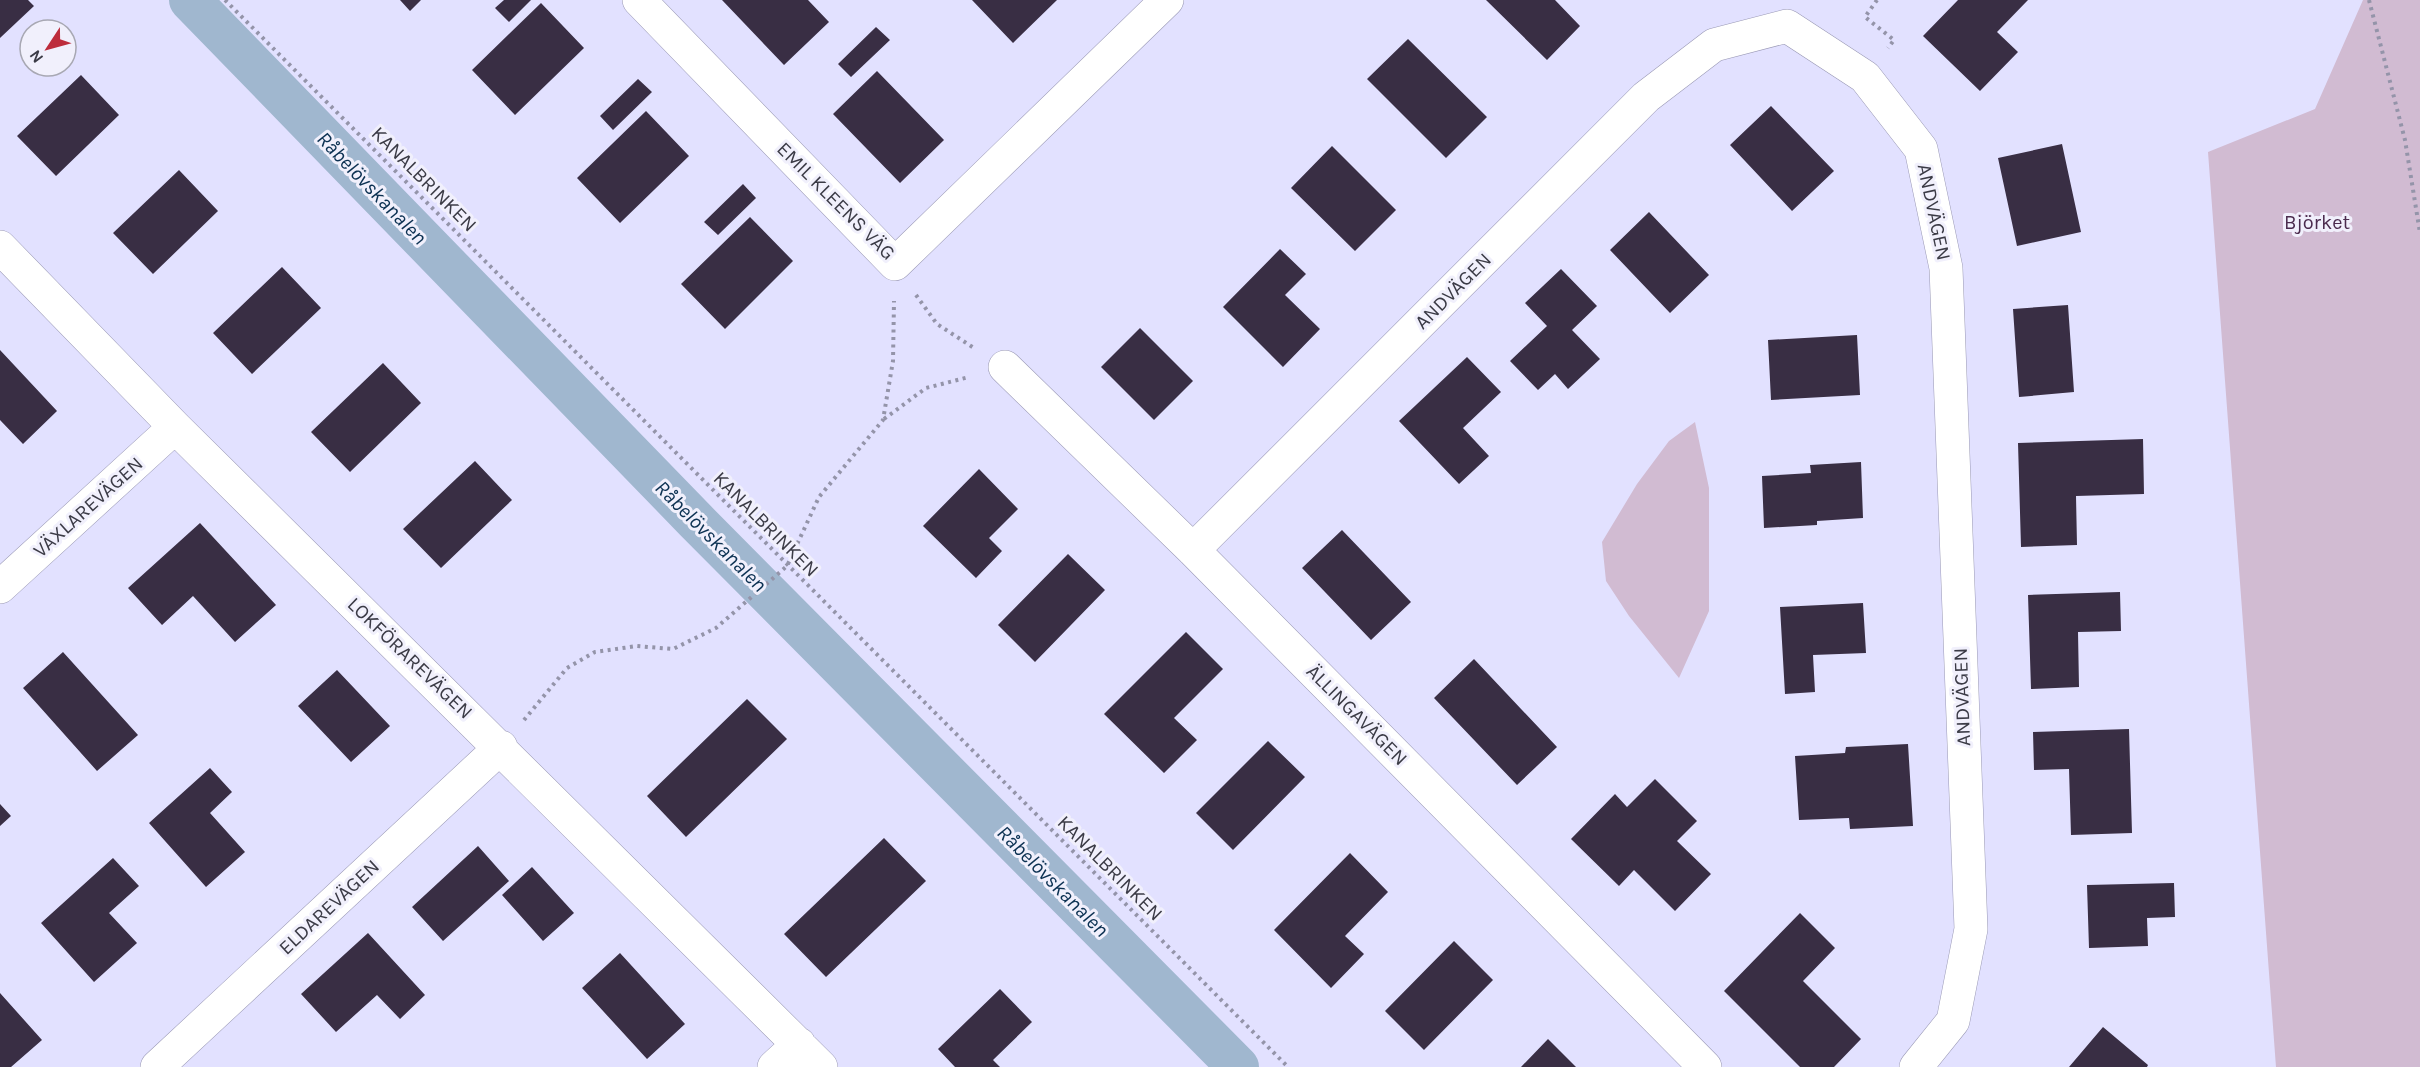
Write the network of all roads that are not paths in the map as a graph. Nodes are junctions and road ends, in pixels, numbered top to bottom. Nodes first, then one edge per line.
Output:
1 (639, 0) edge
2 (1167, 0) edge
3 (0, 247) edge
4 (1005, 367) road end
5 (175, 427) junction
6 (1193, 550) junction
7 (0, 588) edge
8 (501, 747) junction
9 (799, 1044) junction
10 (157, 1067) edge
11 (774, 1067) edge
12 (821, 1067) edge
13 (1705, 1067) edge
14 (1916, 1067) edge

1 - 2 street, EMIL KLEENS VÄG
3 - 5 street, LOKFÖRAREVÄGEN
4 - 6 street, ÄLLINGAVÄGEN
5 - 7 street, VÄXLAREVÄGEN
5 - 8 street, LOKFÖRAREVÄGEN
6 - 13 street, ÄLLINGAVÄGEN
6 - 14 street, ANDVÄGEN
8 - 9 street, LOKFÖRAREVÄGEN
8 - 10 street, ELDAREVÄGEN
9 - 11 street
9 - 12 street, LOKFÖRAREVÄGEN

